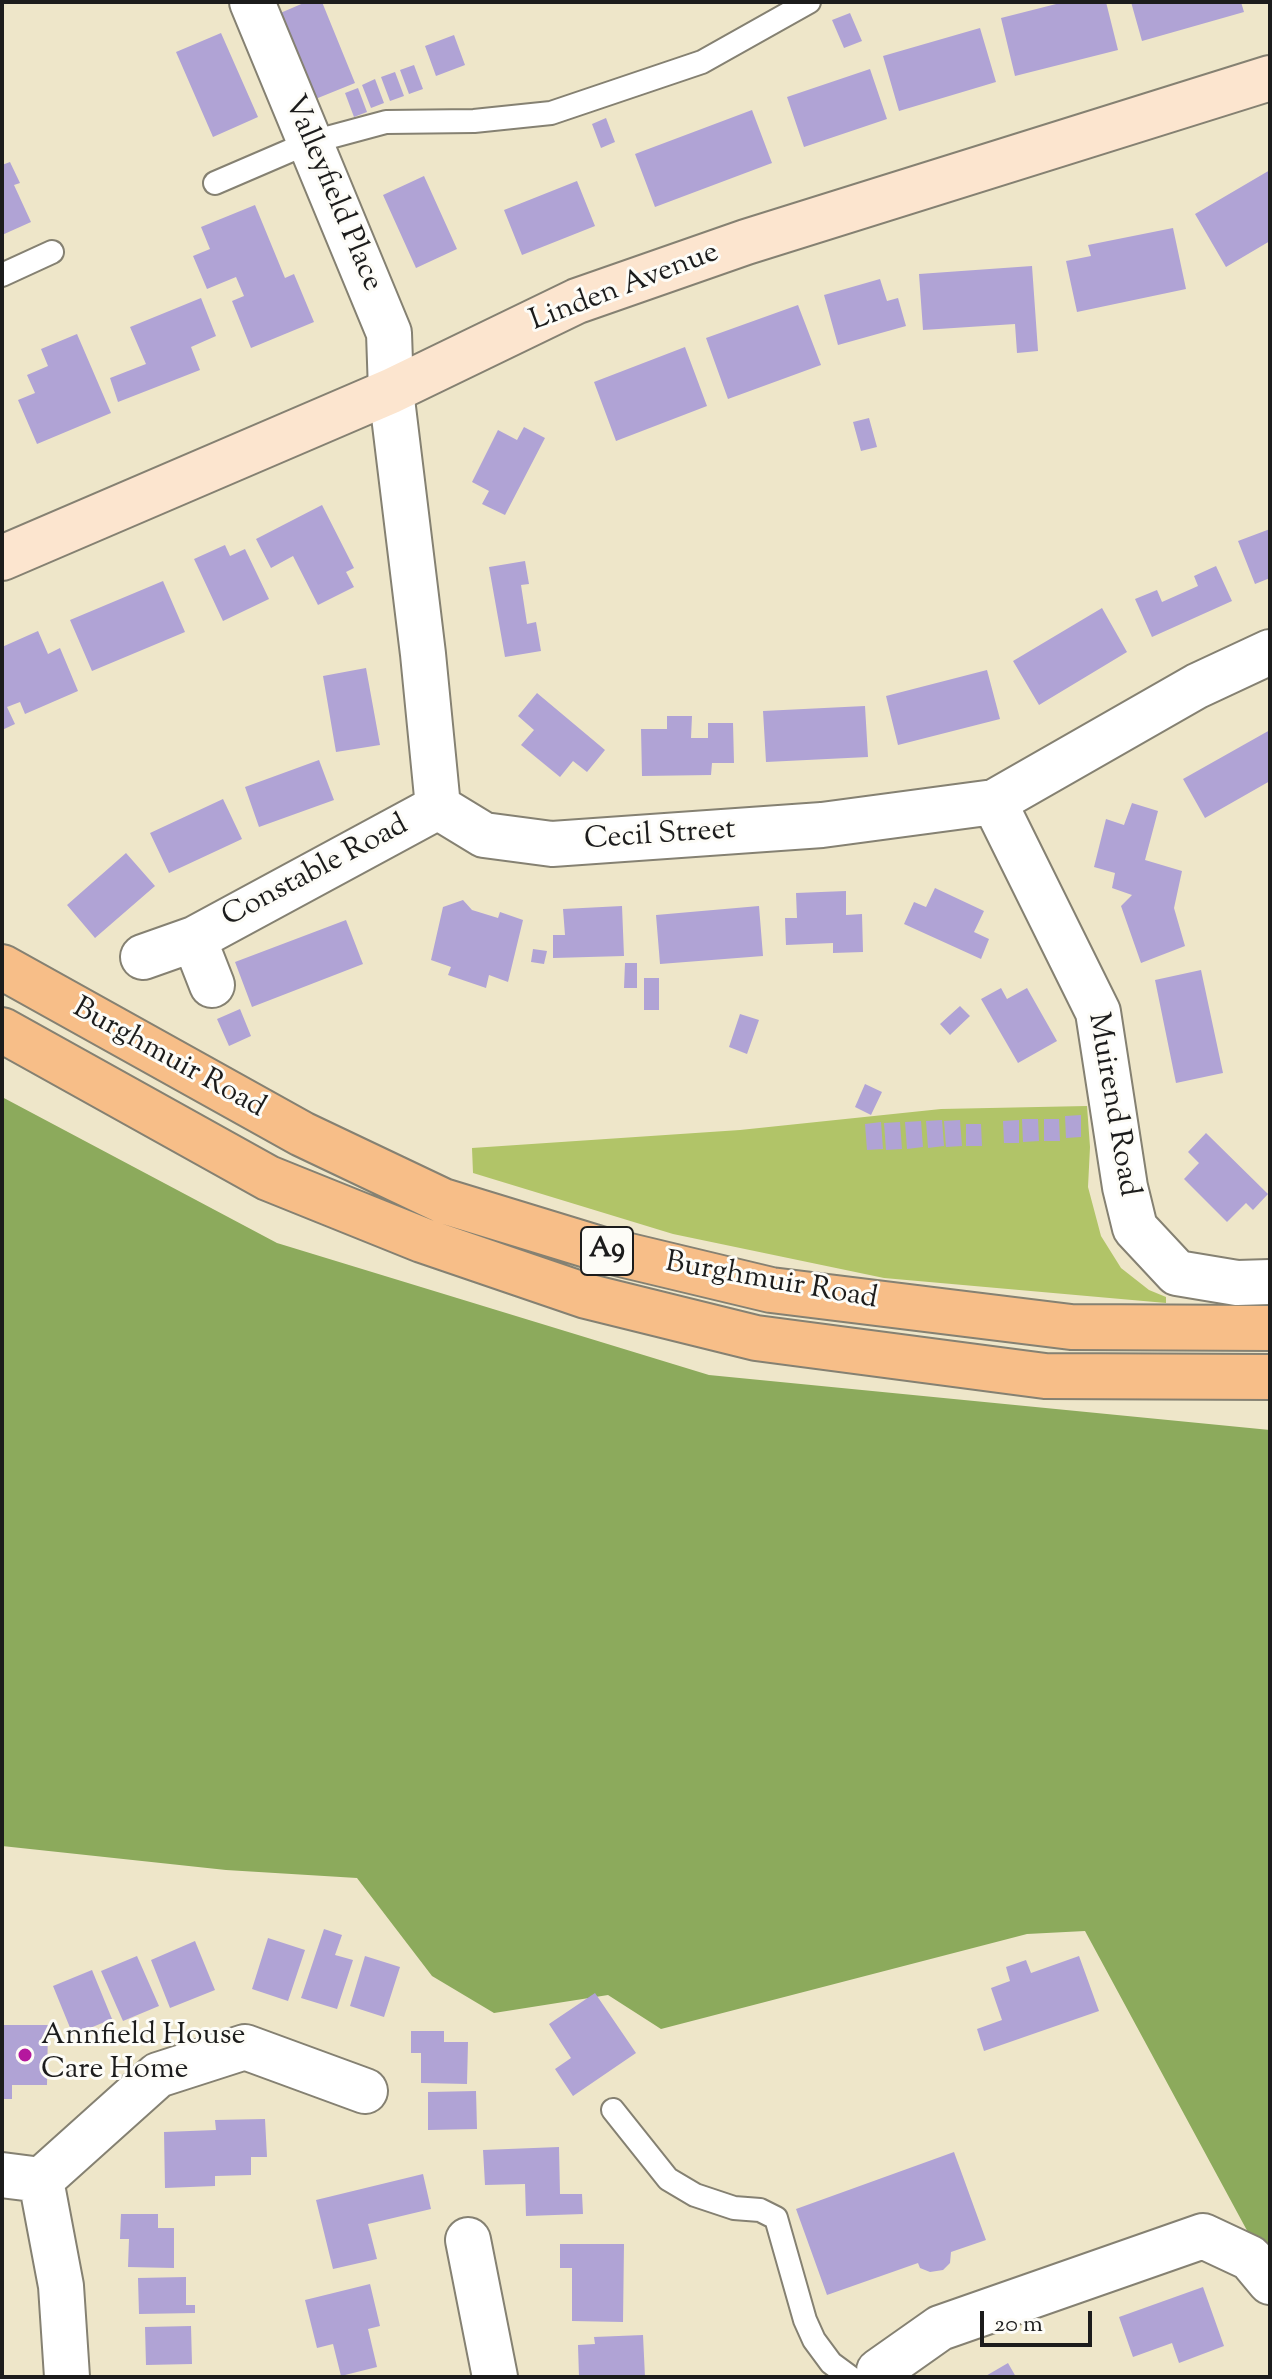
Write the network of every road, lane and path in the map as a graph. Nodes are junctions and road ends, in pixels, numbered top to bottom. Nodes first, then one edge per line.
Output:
1 (252, 2) edge
2 (809, 2) edge
3 (1270, 78) edge
4 (308, 143) junction
5 (215, 183) dead end
6 (52, 252) dead end
7 (2, 275) edge
8 (391, 391) junction
9 (2, 558) edge
10 (1270, 652) edge
11 (994, 802) junction
12 (438, 807) junction
13 (194, 939) junction
14 (143, 957) dead end
15 (2, 967) edge
16 (212, 985) dead end
17 (2, 1030) edge
18 (1270, 1282) edge
19 (1270, 1328) edge
20 (1270, 1377) edge
21 (365, 2091) dead end
22 (613, 2110) dead end
23 (21, 2178) edge
24 (468, 2240) dead end
25 (1270, 2282) edge
26 (869, 2375) edge
27 (67, 2377) edge
28 (495, 2377) edge

1 - 4 street, Valleyfield Place
2 - 4 lane
3 - 8 street, Linden Avenue
4 - 5 lane
4 - 8 street, Valleyfield Place
6 - 7 lane
8 - 9 street, Linden Avenue
8 - 12 street
10 - 11 street, Cecil Street
11 - 12 street, Cecil Street
11 - 18 street, Muirend Road
12 - 13 street, Constable Road
13 - 14 street, Constable Road
13 - 16 street, Constable Road
15 - 19 main road, Burghmuir Road / A9
17 - 20 main road, Burghmuir Road / A9
21 - 23 street
22 - 26 lane
23 - 27 street
24 - 28 street
25 - 26 street

